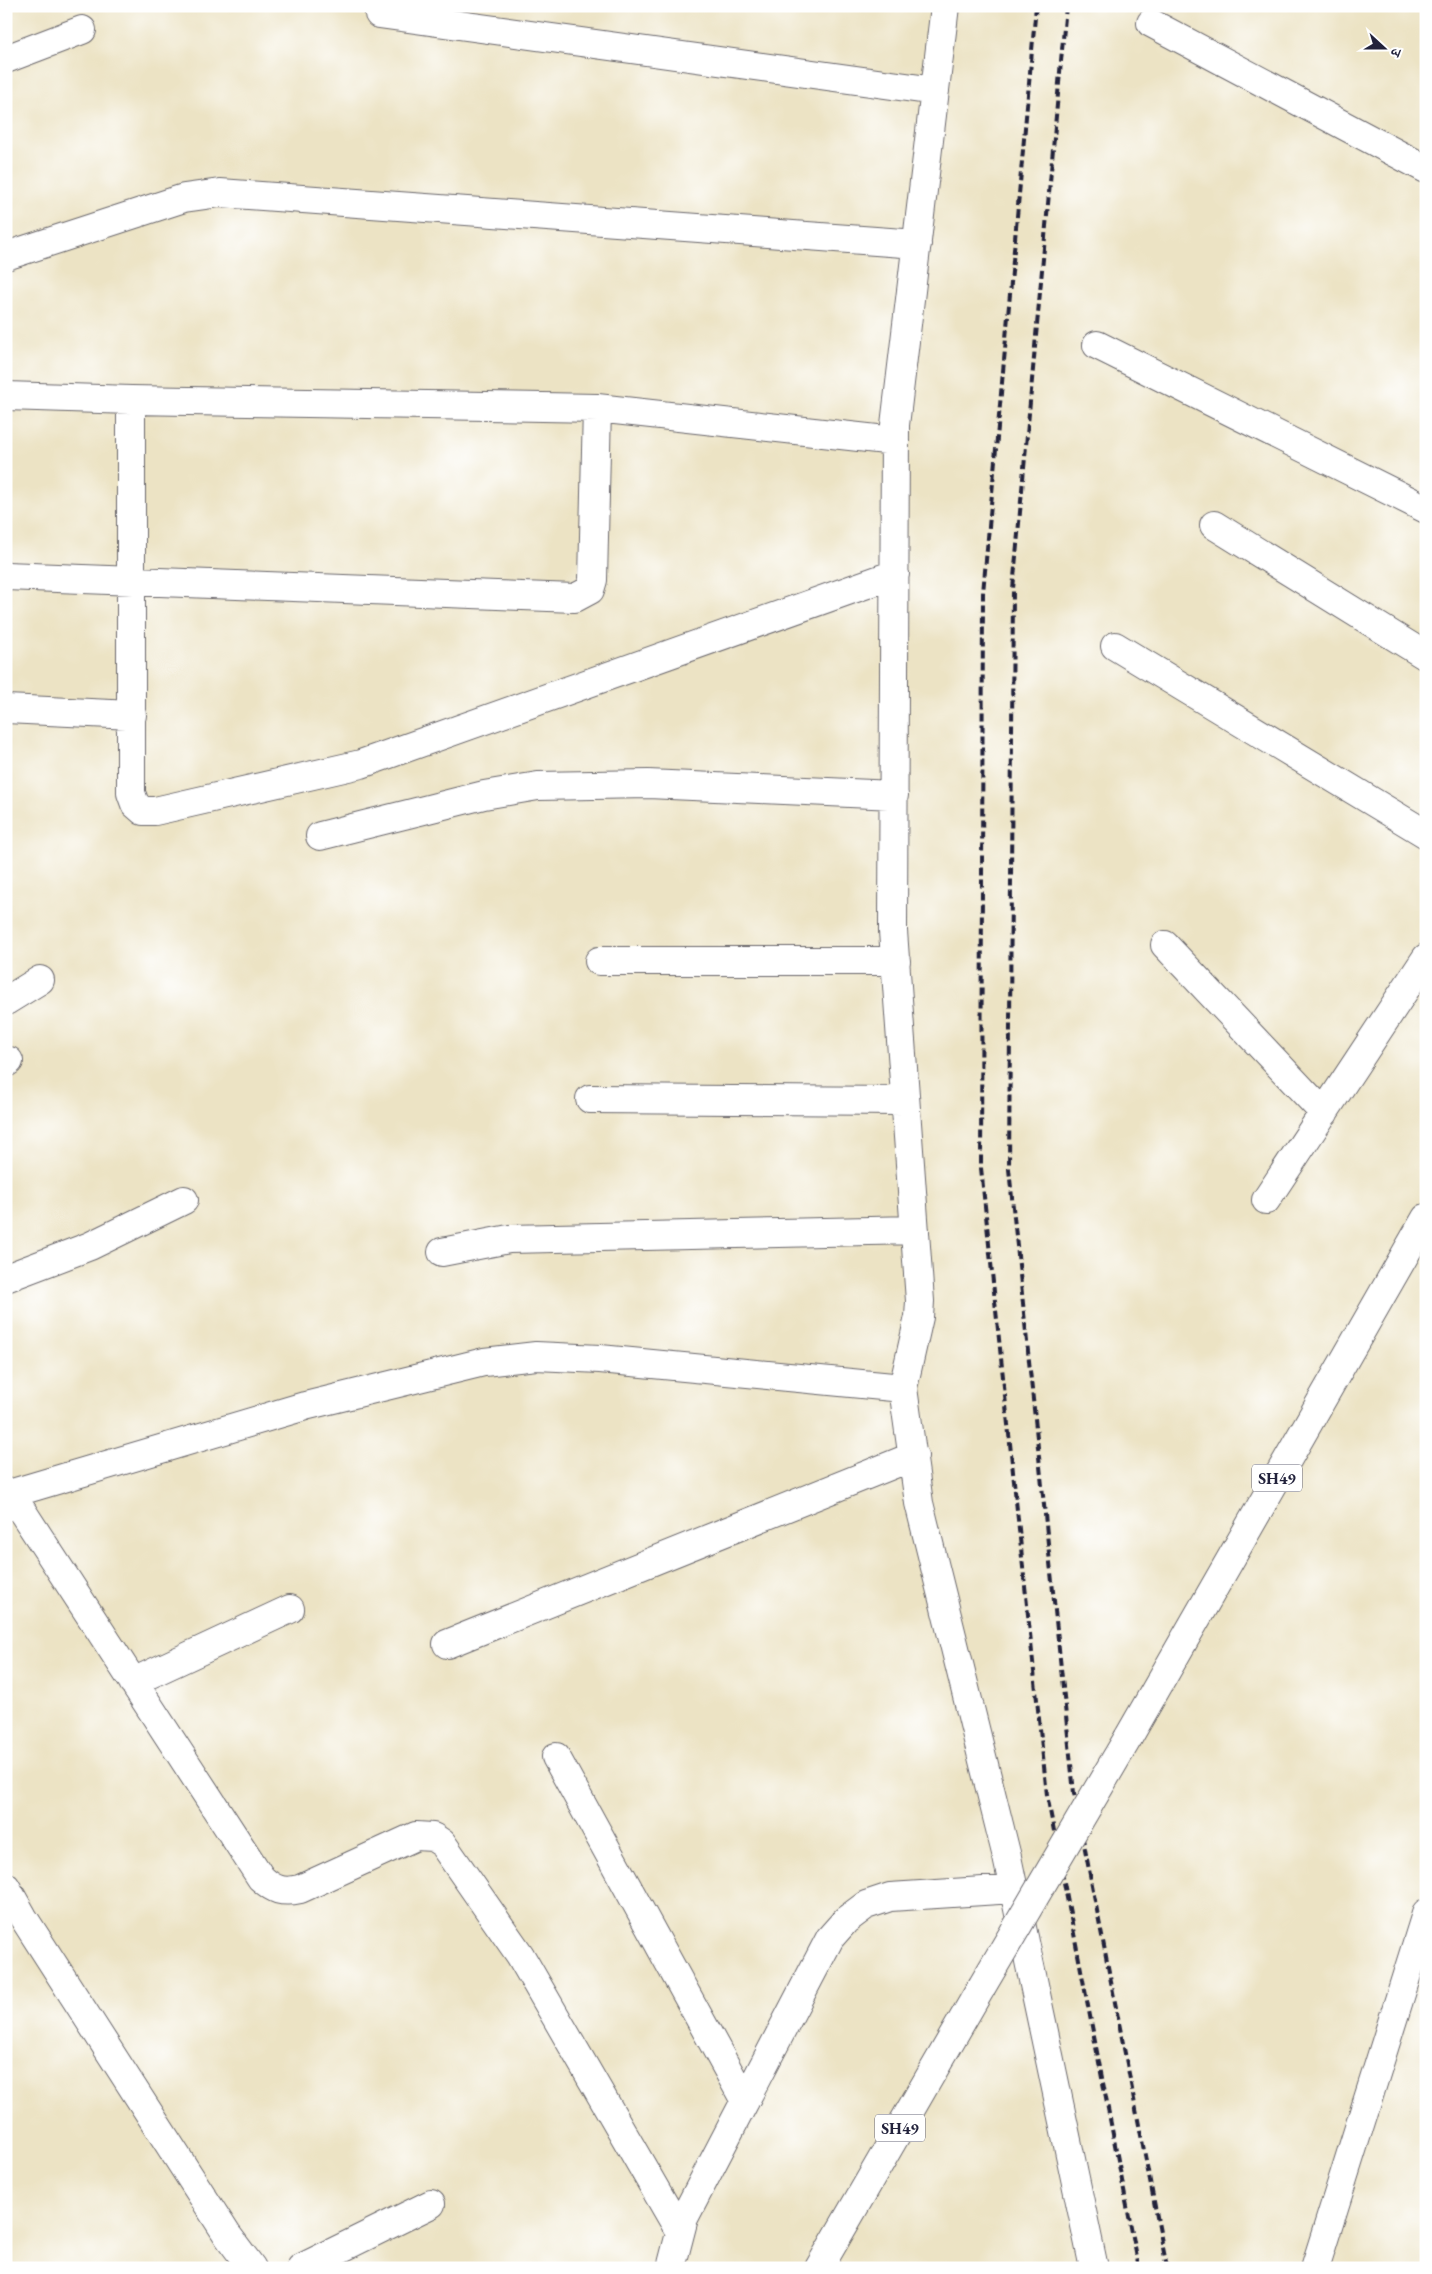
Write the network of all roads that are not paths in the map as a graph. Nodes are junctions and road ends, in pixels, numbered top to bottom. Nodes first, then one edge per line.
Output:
1 (944, 6) edge
2 (379, 14) dead end
3 (461, 16) edge
4 (1151, 23) dead end
5 (82, 30) dead end
6 (6, 59) edge
7 (935, 91) junction
8 (1426, 169) edge
9 (917, 244) junction
10 (6, 256) edge
11 (1097, 345) dead end
12 (6, 396) edge
13 (131, 400) junction
14 (597, 408) junction
15 (895, 441) junction
16 (1426, 509) edge
17 (1214, 525) dead end
18 (895, 574) junction
19 (6, 576) edge
20 (131, 582) junction
21 (1114, 646) dead end
22 (1426, 656) edge
23 (6, 709) edge
24 (132, 715) junction
25 (894, 795) junction
26 (1426, 834) edge
27 (320, 836) dead end
28 (1165, 945) dead end
29 (1426, 958) edge
30 (599, 961) dead end
31 (896, 961) junction
32 (40, 980) dead end
33 (6, 1001) edge
34 (590, 1099) dead end
35 (905, 1101) junction
36 (1324, 1113) junction
37 (184, 1200) dead end
38 (1266, 1200) dead end
39 (1426, 1218) edge
40 (915, 1230) junction
41 (442, 1252) dead end
42 (6, 1278) edge
43 (906, 1377) junction
44 (914, 1456) junction
45 (6, 1495) edge
46 (6, 1500) edge
47 (290, 1608) dead end
48 (447, 1644) dead end
49 (133, 1682) junction
50 (556, 1757) dead end
51 (6, 1887) edge
52 (1014, 1889) junction
53 (1426, 1914) edge
54 (745, 2101) junction
55 (431, 2204) dead end
56 (680, 2232) junction
57 (252, 2268) edge
58 (301, 2268) edge
59 (670, 2268) edge
60 (819, 2268) edge
61 (1094, 2268) edge
62 (1315, 2268) edge

1 - 7 street
2 - 3 street
3 - 7 street
4 - 8 street
5 - 6 street
7 - 9 street
9 - 10 street
9 - 15 street
11 - 16 street
12 - 13 street
13 - 14 street
13 - 20 street
14 - 15 street
14 - 20 street
15 - 18 street
17 - 22 street
18 - 24 street
18 - 25 street
19 - 20 street
20 - 24 street
21 - 26 street
23 - 24 street
25 - 27 street
25 - 31 street
28 - 36 street
29 - 36 street
30 - 31 street
31 - 35 street
32 - 33 street
34 - 35 street
35 - 40 street
36 - 38 street
37 - 42 street
39 - 60 street, SH49, bridge
40 - 41 street
40 - 43 street
43 - 44 street
43 - 45 street
44 - 48 street
44 - 52 street
46 - 49 street
47 - 49 street
49 - 56 street
50 - 54 street
51 - 57 street
52 - 54 street
52 - 61 street
53 - 62 street
54 - 56 street
55 - 58 street
56 - 59 street

